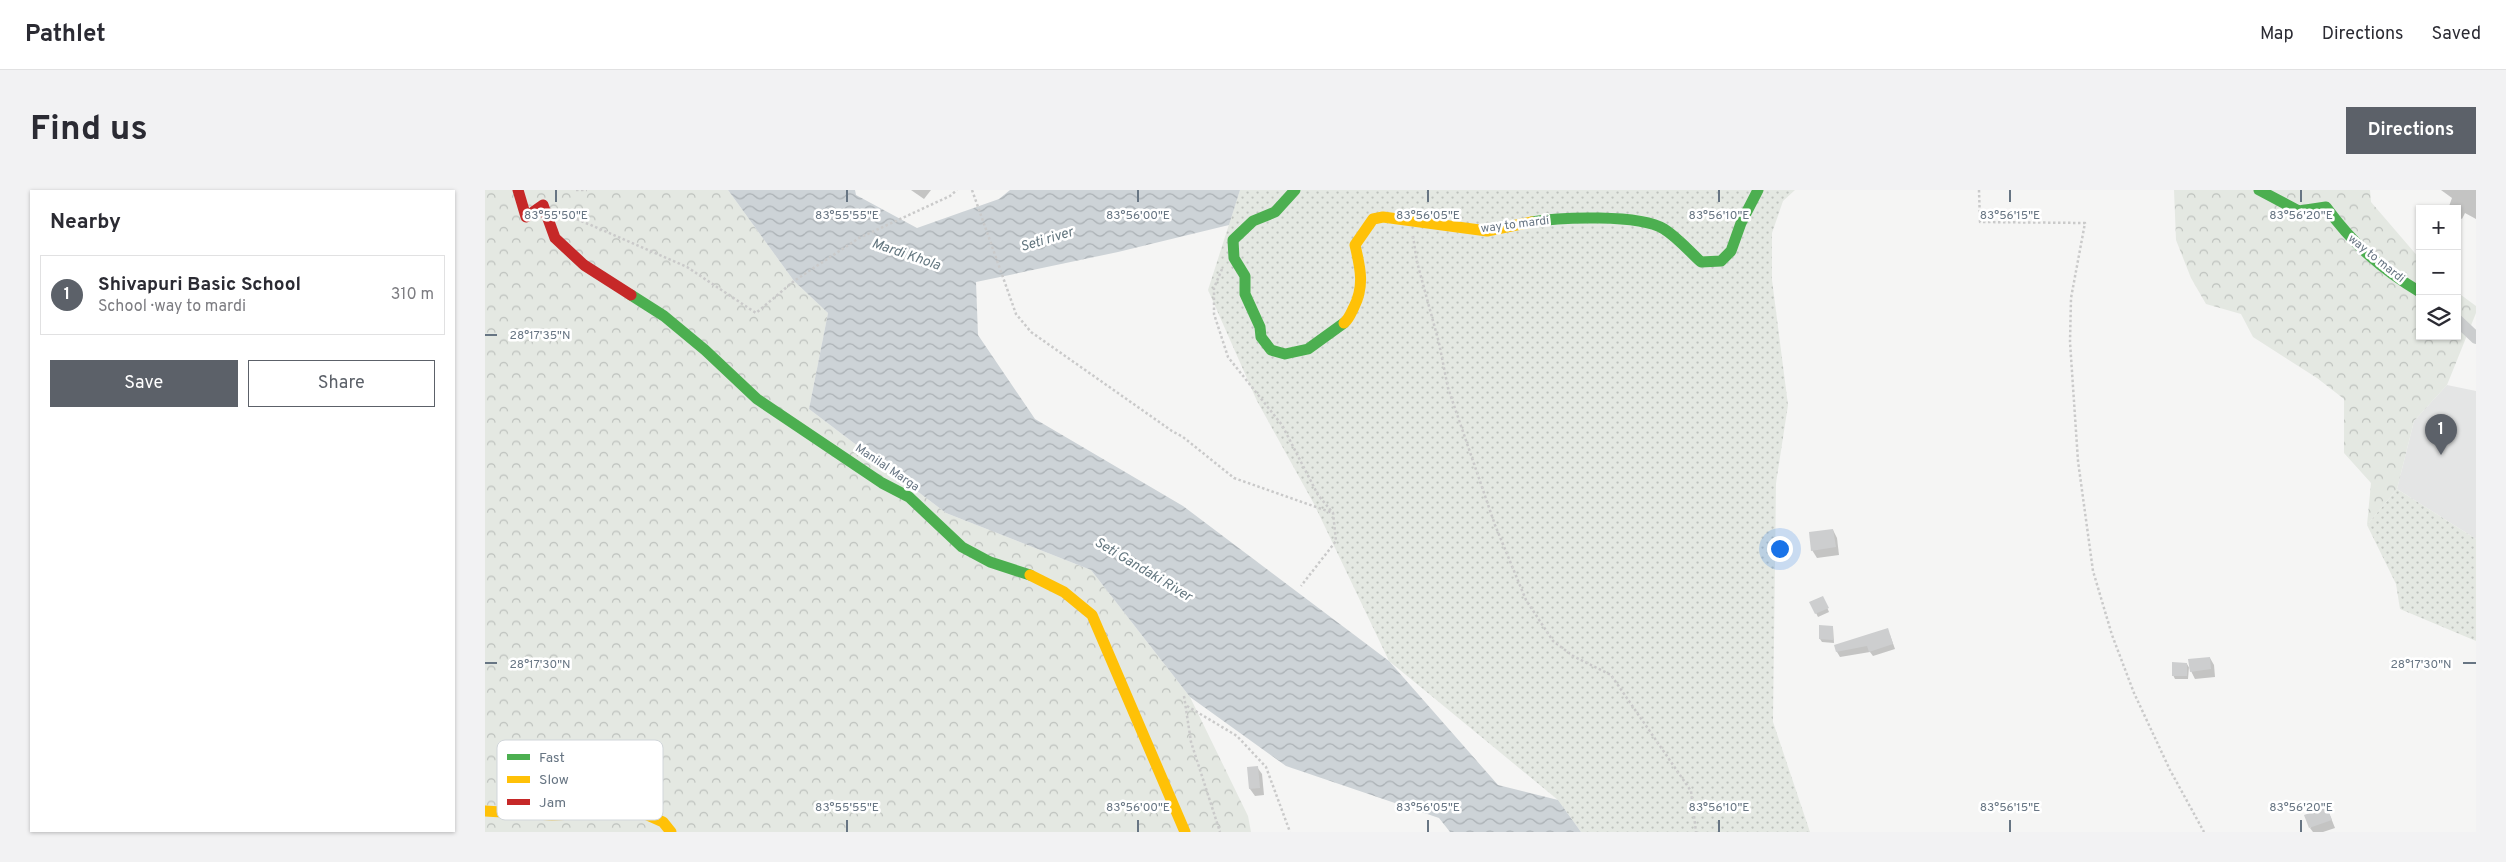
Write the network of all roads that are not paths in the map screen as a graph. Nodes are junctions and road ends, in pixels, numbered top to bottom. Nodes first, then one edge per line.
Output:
1 (518, 190) edge
2 (1295, 190) edge
3 (1758, 190) edge
4 (2259, 190) edge
5 (2416, 290) edge
6 (2461, 324) edge
7 (2476, 338) edge
8 (658, 820) edge
9 (671, 832) edge
10 (1185, 832) edge

1 - 10 street, Manilal Marga
2 - 3 street, way to mardi
4 - 5 street, way to mardi
6 - 7 street
8 - 9 street

